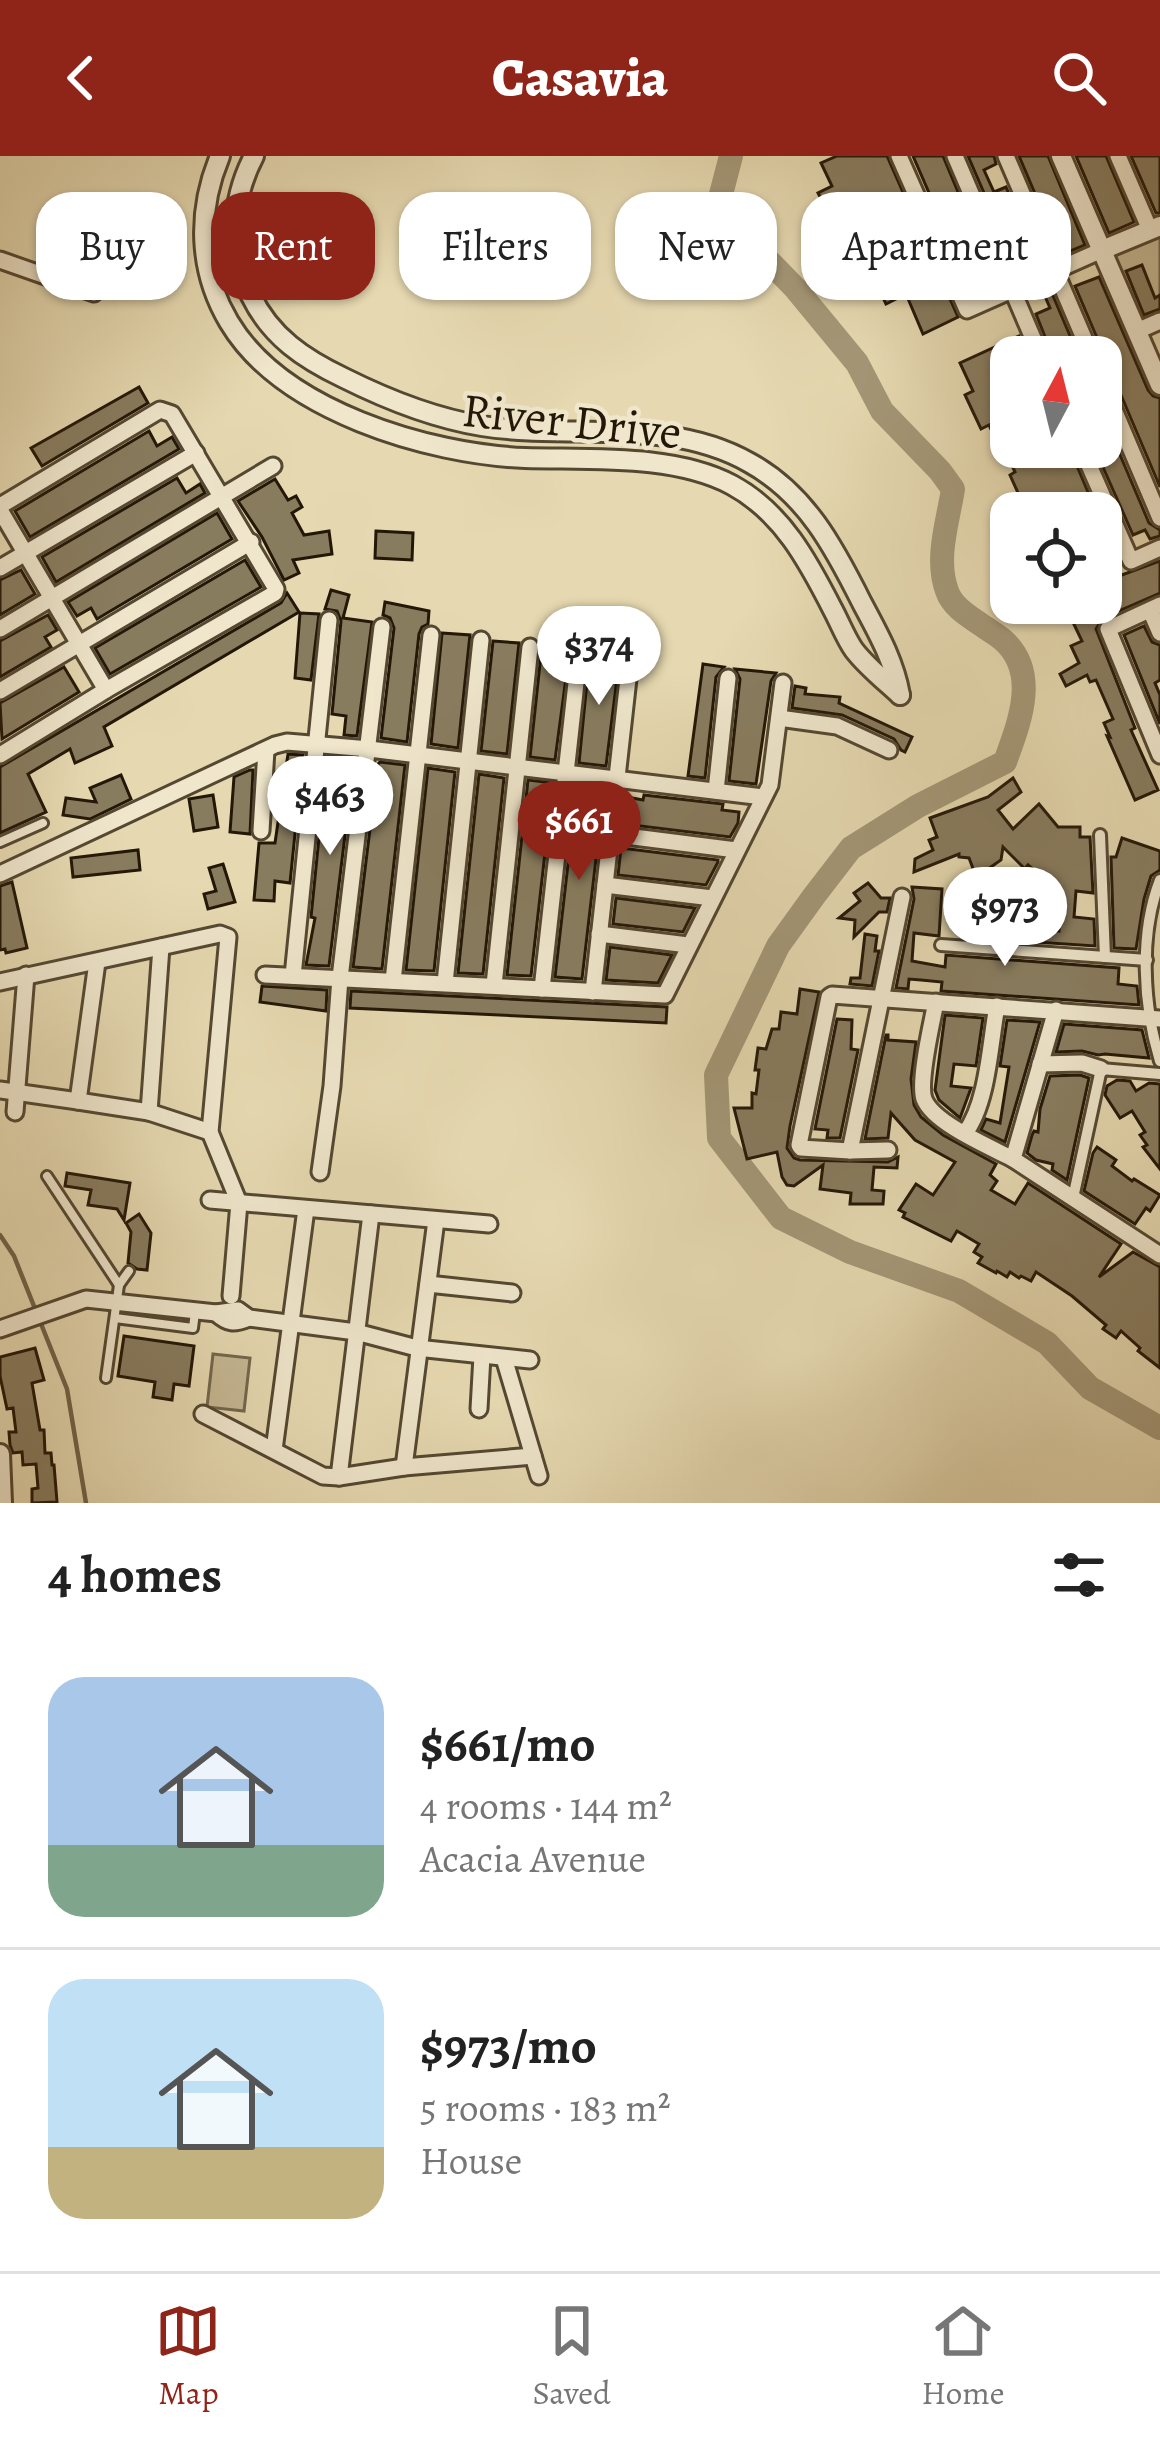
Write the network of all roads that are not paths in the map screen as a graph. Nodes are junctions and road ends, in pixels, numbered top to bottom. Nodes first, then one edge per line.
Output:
1 (220, 156) edge
2 (254, 156) edge
3 (899, 156) edge
4 (955, 156) edge
5 (1006, 156) edge
6 (1061, 156) edge
7 (1118, 156) edge
8 (915, 192) edge
9 (970, 192) edge
10 (1021, 192) edge
11 (1155, 228) edge
12 (1102, 250) junction
13 (0, 260) edge
14 (1071, 263) edge
15 (36, 273) edge
16 (963, 300) edge
17 (991, 300) edge
18 (1016, 300) edge
19 (1068, 300) edge
20 (1160, 321) edge
21 (1137, 331) junction
22 (1032, 336) edge
23 (1083, 336) edge
24 (1160, 385) edge
25 (1122, 428) edge
26 (196, 453) junction
27 (273, 466) dead end
28 (1090, 468) edge
29 (223, 496) junction
30 (0, 508) edge
31 (1160, 518) edge
32 (251, 542) junction
33 (1160, 548) edge
34 (25, 553) junction
35 (0, 568) edge
36 (52, 598) junction
37 (1155, 607) edge
38 (329, 620) dead end
39 (382, 627) dead end
40 (0, 629) edge
41 (1160, 633) edge
42 (431, 635) dead end
43 (481, 640) dead end
44 (79, 643) junction
45 (530, 647) dead end
46 (579, 656) dead end
47 (631, 661) dead end
48 (728, 678) dead end
49 (784, 683) dead end
50 (106, 690) junction
51 (0, 691) edge
52 (779, 718) junction
53 (315, 744) junction
54 (368, 748) junction
55 (266, 750) junction
56 (889, 750) dead end
57 (418, 754) junction
58 (0, 755) edge
59 (1160, 755) edge
60 (467, 760) junction
61 (517, 766) junction
62 (566, 772) junction
63 (617, 778) junction
64 (716, 791) junction
65 (763, 796) junction
66 (43, 823) dead end
67 (261, 831) dead end
68 (610, 834) junction
69 (1100, 836) dead end
70 (0, 842) edge
71 (736, 850) junction
72 (0, 874) edge
73 (1160, 880) edge
74 (604, 885) junction
75 (902, 897) dead end
76 (712, 898) junction
77 (599, 934) junction
78 (688, 945) junction
79 (941, 945) dead end
80 (161, 947) junction
81 (1106, 957) junction
82 (1147, 960) junction
83 (97, 962) junction
84 (26, 975) junction
85 (265, 975) dead end
86 (292, 976) junction
87 (340, 978) junction
88 (392, 981) junction
89 (0, 982) edge
90 (445, 983) junction
91 (494, 985) junction
92 (542, 989) junction
93 (592, 992) junction
94 (881, 998) junction
95 (936, 1002) junction
96 (997, 1006) junction
97 (1056, 1010) junction
98 (1155, 1018) edge
99 (1160, 1061) edge
100 (1040, 1064) junction
101 (1101, 1070) junction
102 (1160, 1074) edge
103 (9, 1091) edge
104 (78, 1101) junction
105 (15, 1112) dead end
106 (149, 1112) junction
107 (210, 1132) junction
108 (965, 1133) junction
109 (888, 1150) dead end
110 (850, 1151) junction
111 (1012, 1159) junction
112 (320, 1172) dead end
113 (47, 1176) dead end
114 (1073, 1198) junction
115 (210, 1200) dead end
116 (239, 1203) junction
117 (306, 1209) junction
118 (370, 1214) junction
119 (436, 1220) junction
120 (489, 1224) dead end
121 (1160, 1255) edge
122 (129, 1270) dead end
123 (428, 1284) junction
124 (512, 1292) dead end
125 (231, 1296) dead end
126 (117, 1301) junction
127 (291, 1324) junction
128 (0, 1329) edge
129 (356, 1332) junction
130 (417, 1348) junction
131 (482, 1356) junction
132 (504, 1358) junction
133 (530, 1360) dead end
134 (106, 1378) dead end
135 (479, 1408) dead end
136 (202, 1414) dead end
137 (274, 1450) junction
138 (0, 1454) edge
139 (533, 1456) junction
140 (404, 1467) junction
141 (539, 1476) dead end
142 (339, 1477) junction
143 (2, 1503) edge

1 - 2 street, River Drive
3 - 8 street
4 - 9 street
5 - 10 street
6 - 12 street
7 - 11 street
11 - 12 street
12 - 14 street
12 - 21 street
13 - 15 street
16 - 17 street
18 - 22 street
19 - 23 street
20 - 21 street
21 - 24 street
25 - 31 street
26 - 29 street
26 - 30 street
26 - 34 street
27 - 29 street
28 - 33 street
29 - 32 street
29 - 36 street
30 - 34 street
32 - 44 street
32 - 50 street
34 - 35 street
34 - 36 street
36 - 40 street
36 - 44 street
37 - 41 street
37 - 59 street
38 - 53 street
39 - 54 street
42 - 57 street
43 - 60 street
44 - 50 street
44 - 51 street
45 - 61 street
46 - 62 street
47 - 63 street
48 - 64 street
49 - 52 street
50 - 58 street
52 - 56 street
52 - 65 street
53 - 54 street
53 - 55 street
53 - 86 street
54 - 57 street
54 - 87 street
55 - 67 street
55 - 72 street
57 - 60 street
57 - 88 street
60 - 61 street
60 - 90 street
61 - 62 street
61 - 91 street
62 - 63 street
62 - 92 street
63 - 64 street
63 - 68 street
64 - 65 street
65 - 71 street
66 - 70 lane
68 - 71 street
68 - 74 street
69 - 81 street
71 - 76 street
73 - 82 street
74 - 76 street
74 - 77 street
75 - 94 street
76 - 78 street
77 - 78 street
77 - 93 street
78 - 93 street
79 - 81 street
80 - 83 street
80 - 106 street
80 - 107 street
81 - 82 street
82 - 98 street
83 - 84 street
83 - 104 street
84 - 89 street
84 - 103 street
85 - 86 street
86 - 87 street
87 - 88 street
87 - 112 street
88 - 90 street
90 - 91 street
91 - 92 street
92 - 93 street
94 - 95 street
94 - 110 street
94 - 110 street
95 - 96 street
95 - 108 street
96 - 97 street
96 - 108 street
97 - 98 street
97 - 100 street
98 - 99 street
100 - 101 street
100 - 111 street
101 - 102 street
101 - 114 street
103 - 104 street
103 - 105 street
104 - 106 street
106 - 107 street
107 - 116 street
108 - 111 street
109 - 110 street
111 - 114 street
113 - 126 lane
114 - 121 street
115 - 116 street
116 - 117 street
116 - 125 street
117 - 118 street
117 - 127 street
118 - 119 street
118 - 129 street
119 - 120 street
119 - 123 street
122 - 126 lane
123 - 124 street
123 - 130 street
126 - 127 street
126 - 128 street
126 - 134 lane
127 - 129 street
127 - 137 street
129 - 130 street
129 - 142 street
130 - 131 street
130 - 140 street
131 - 132 street
131 - 135 street
132 - 133 street
132 - 139 street
136 - 137 street
137 - 142 street
138 - 143 street
139 - 140 street
139 - 141 street
140 - 142 street

